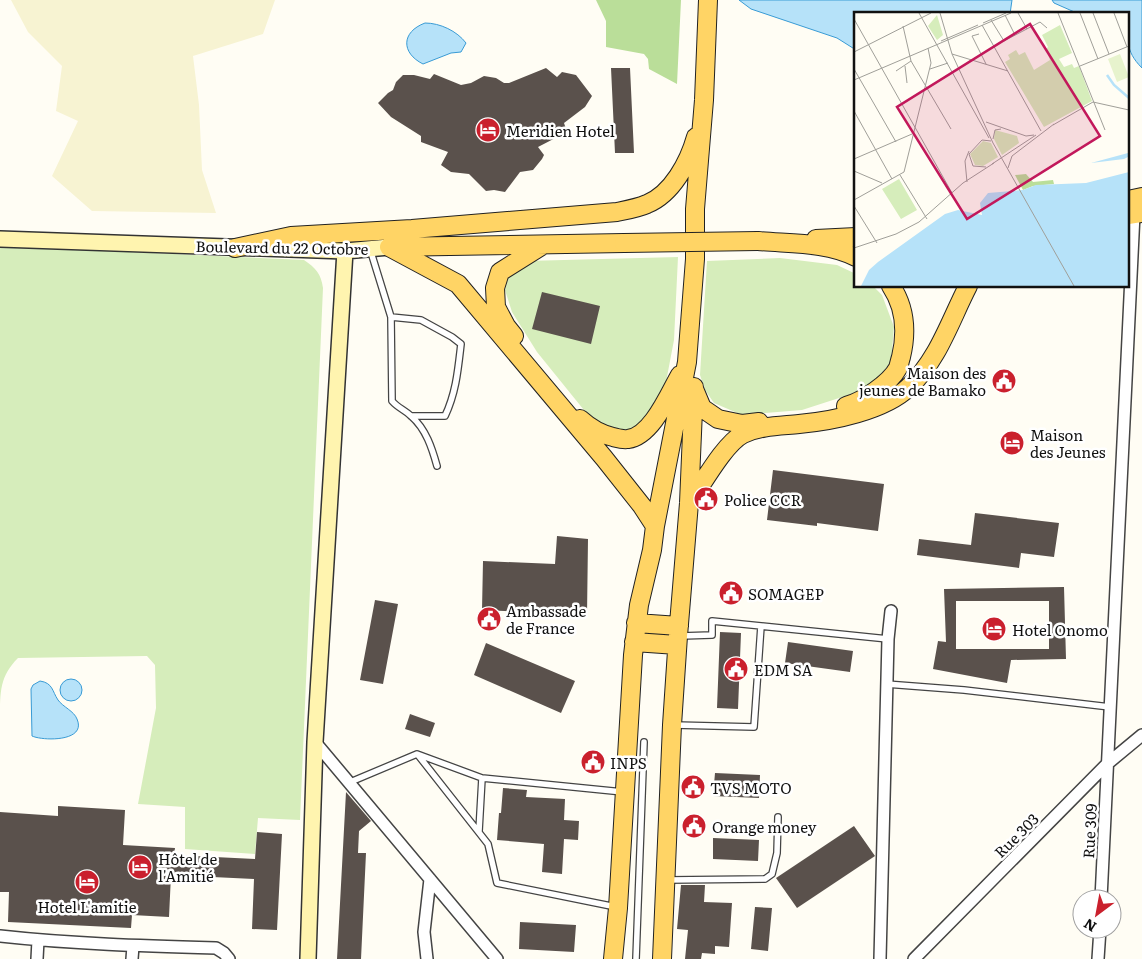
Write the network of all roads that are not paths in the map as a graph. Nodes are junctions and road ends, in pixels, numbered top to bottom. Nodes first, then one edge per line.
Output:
1 (708, 0) edge
2 (703, 109) junction
3 (1142, 197) edge
4 (1133, 211) edge
5 (854, 237) edge
6 (0, 239) edge
7 (758, 241) junction
8 (543, 245) junction
9 (389, 247) junction
10 (235, 248) junction
11 (370, 249) junction
12 (345, 251) junction
13 (854, 256) edge
14 (1130, 276) edge
15 (892, 288) edge
16 (967, 288) edge
17 (1129, 288) edge
18 (391, 317) junction
19 (687, 362) junction
20 (694, 387) junction
21 (411, 416) junction
22 (438, 466) dead end
23 (689, 503) junction
24 (655, 526) junction
25 (891, 611) dead end
26 (636, 623) junction
27 (761, 626) junction
28 (678, 636) junction
29 (888, 639) junction
30 (634, 642) junction
31 (886, 684) junction
32 (1110, 707) junction
33 (672, 725) junction
34 (1142, 735) edge
35 (315, 742) junction
36 (644, 742) dead end
37 (417, 754) junction
38 (1107, 764) junction
39 (482, 778) junction
40 (348, 783) junction
41 (625, 792) junction
42 (778, 817) dead end
43 (478, 831) junction
44 (430, 879) junction
45 (665, 880) junction
46 (1101, 889) edge
47 (618, 908) junction
48 (0, 936) edge
49 (1099, 939) edge
50 (38, 940) junction
51 (133, 946) junction
52 (150, 946) junction
53 (37, 959) edge
54 (132, 959) edge
55 (150, 959) edge
56 (228, 959) edge
57 (308, 959) edge
58 (427, 959) edge
59 (497, 959) edge
60 (613, 959) edge
61 (636, 959) edge
62 (662, 959) edge
63 (880, 959) edge
64 (914, 959) edge
65 (1098, 959) edge

1 - 2 main road
2 - 10 main road
2 - 19 main road
3 - 4 main road
4 - 14 street, Rue 309
5 - 7 main road
6 - 10 street, Boulevard du 22 Octobre
7 - 8 main road, Boulevard du 22 Octobre, bridge
7 - 13 main road
8 - 9 main road, Boulevard du 22 Octobre
8 - 19 main road
9 - 11 street, Boulevard du 22 Octobre
9 - 24 main road
10 - 12 street, Boulevard du 22 Octobre
11 - 12 street, Boulevard du 22 Octobre
11 - 18 lane
12 - 35 street
15 - 20 main road
16 - 23 main road
17 - 32 street, Rue 309
18 - 21 lane
18 - 21 lane
19 - 20 main road
19 - 24 main road
20 - 23 main road
21 - 22 lane
23 - 28 main road
24 - 26 main road
25 - 29 street
26 - 28 main road
26 - 30 main road
27 - 28 lane
27 - 29 lane
27 - 33 lane
28 - 30 main road
28 - 33 main road
29 - 31 street
30 - 41 main road
31 - 32 lane
31 - 63 street
32 - 38 street, Rue 309
33 - 45 main road
34 - 38 street, Rue 303
35 - 40 street
35 - 57 street
36 - 61 lane
37 - 39 lane
37 - 40 lane
37 - 43 lane
38 - 46 street, Rue 309
38 - 64 street, Rue 303
39 - 41 lane
39 - 43 lane
40 - 44 street
41 - 47 main road
42 - 45 lane
43 - 47 lane
44 - 58 street
44 - 59 street
45 - 62 main road
47 - 60 main road
48 - 50 street
49 - 65 street
50 - 51 street
50 - 53 street
51 - 52 street
51 - 54 street
52 - 55 street
52 - 56 street

